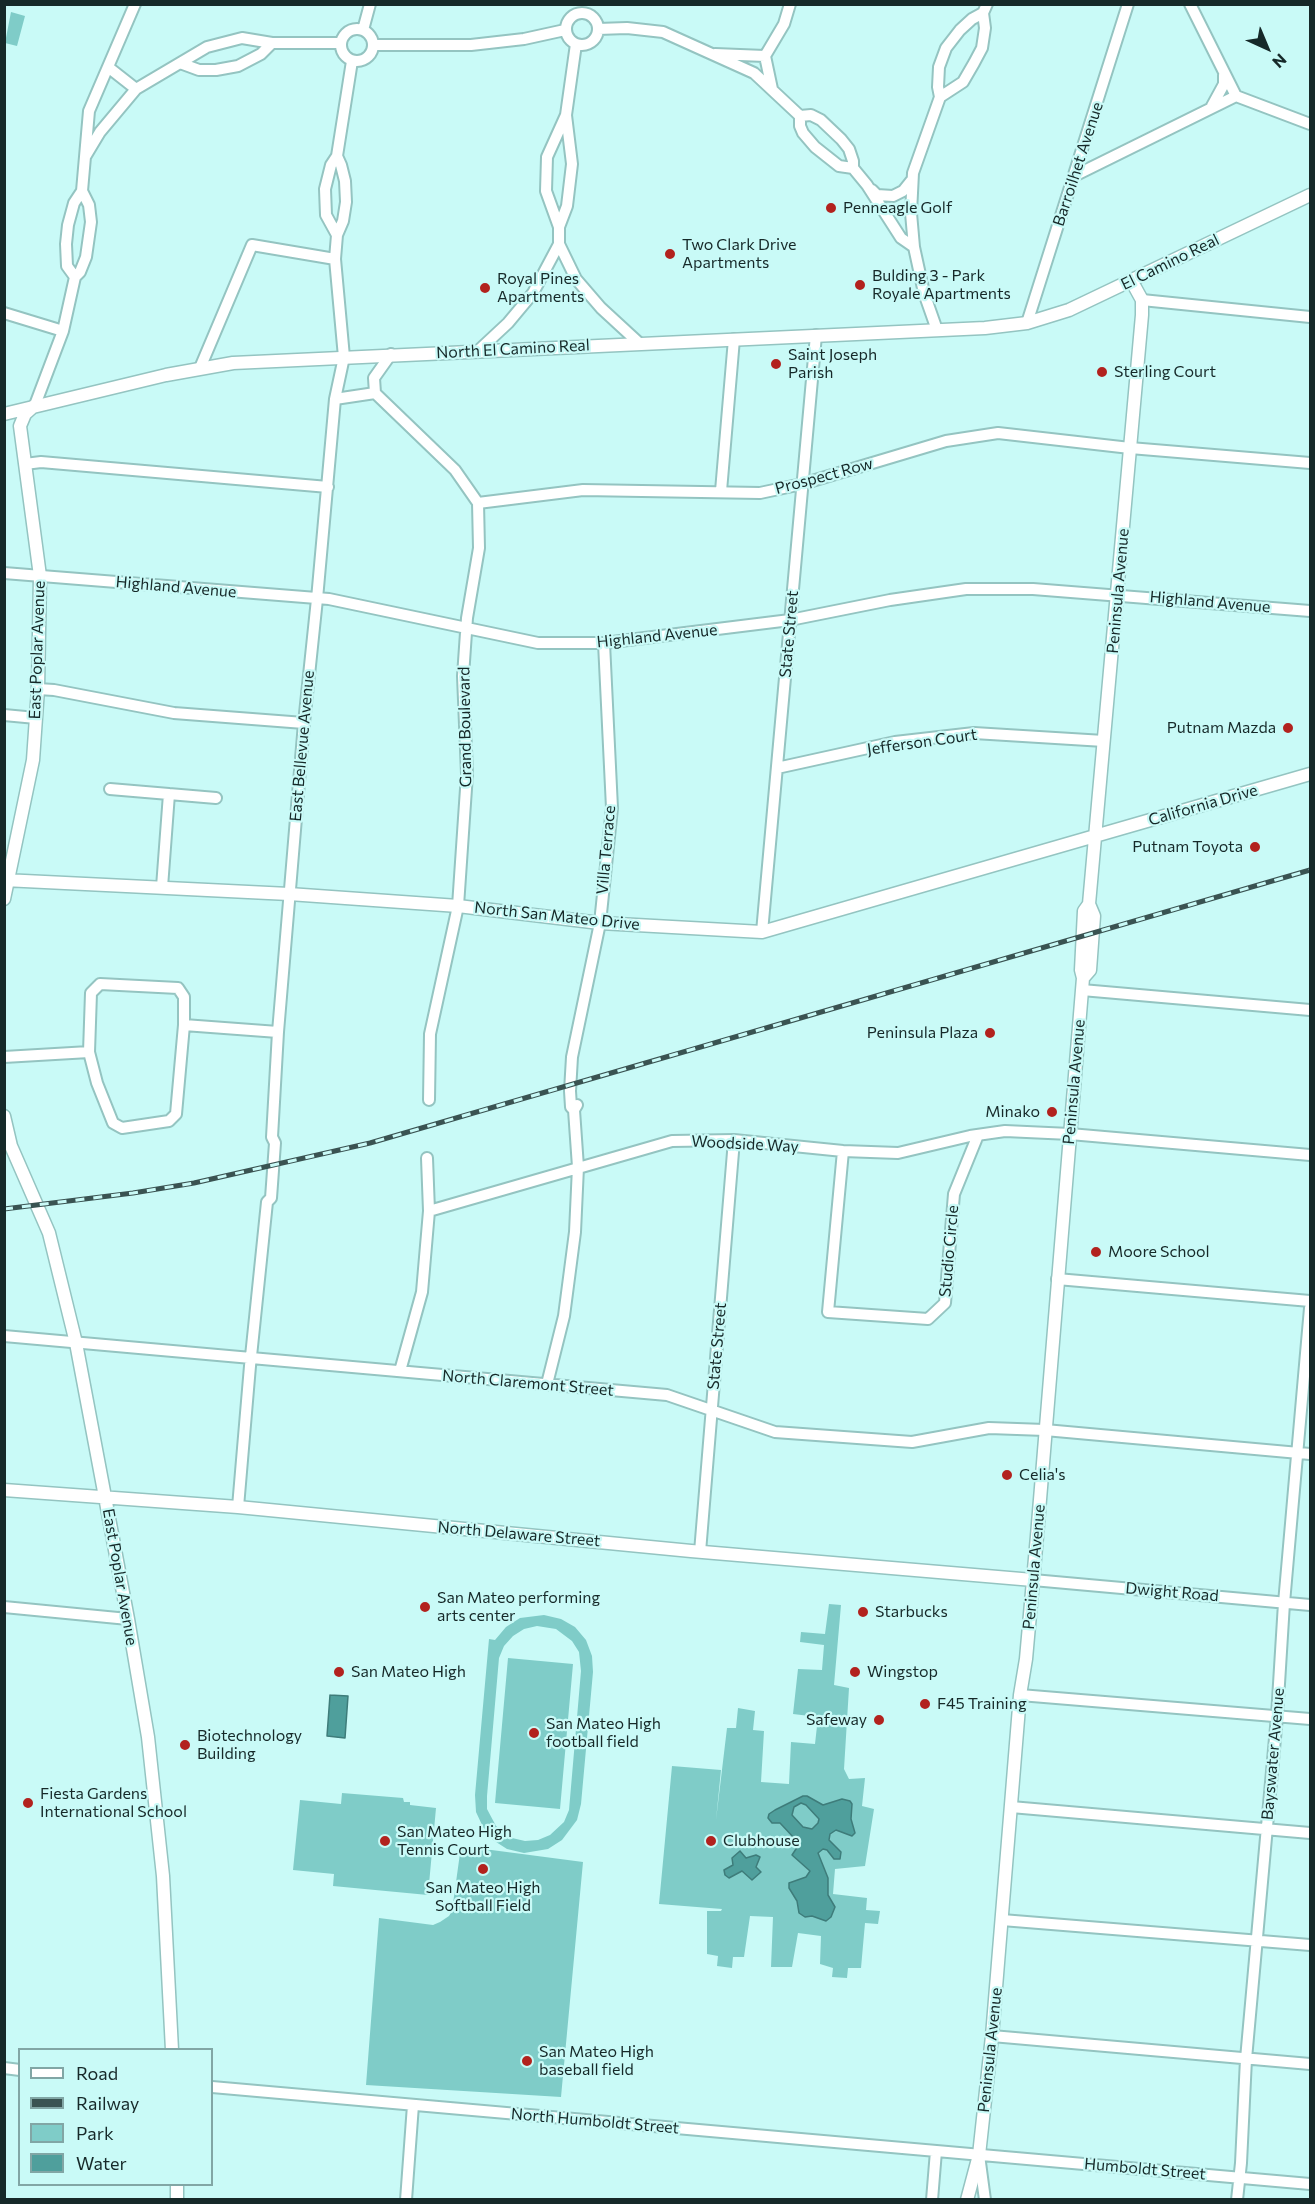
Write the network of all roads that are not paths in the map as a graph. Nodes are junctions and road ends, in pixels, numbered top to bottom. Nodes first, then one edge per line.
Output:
1 (135, 4) edge
2 (370, 4) edge
3 (790, 4) edge
4 (1128, 4) edge
5 (1190, 4) edge
6 (588, 9) edge
7 (985, 9) edge
8 (598, 29) junction
9 (363, 30) junction
10 (565, 30) junction
11 (272, 43) junction
12 (341, 43) junction
13 (374, 45) junction
14 (576, 45) junction
15 (711, 54) junction
16 (765, 56) junction
17 (352, 61) junction
18 (180, 63) junction
19 (108, 67) junction
20 (1224, 71) junction
21 (136, 89) junction
22 (772, 89) junction
23 (1236, 96) junction
24 (940, 97) junction
25 (1209, 109) junction
26 (566, 115) junction
27 (800, 116) junction
28 (1311, 124) edge
29 (337, 156) junction
30 (85, 157) junction
31 (853, 168) junction
32 (1074, 176) junction
33 (912, 180) junction
34 (867, 185) junction
35 (82, 191) junction
36 (1311, 195) edge
37 (559, 227) junction
38 (337, 235) junction
39 (559, 244) junction
40 (914, 248) junction
41 (335, 259) junction
42 (75, 278) junction
43 (1131, 280) junction
44 (1142, 300) junction
45 (4, 313) edge
46 (1311, 317) edge
47 (1027, 323) junction
48 (937, 330) junction
49 (63, 331) junction
50 (816, 335) junction
51 (734, 339) junction
52 (639, 343) junction
53 (479, 350) junction
54 (391, 354) junction
55 (344, 357) junction
56 (200, 368) junction
57 (375, 393) junction
58 (335, 399) junction
59 (35, 405) junction
60 (4, 414) edge
61 (1130, 447) junction
62 (1311, 463) edge
63 (25, 464) junction
64 (802, 484) junction
65 (328, 487) junction
66 (721, 491) junction
67 (478, 502) junction
68 (4, 573) edge
69 (40, 576) junction
70 (1118, 594) junction
71 (317, 599) junction
72 (1311, 611) edge
73 (790, 620) junction
74 (466, 627) junction
75 (604, 643) junction
76 (38, 689) junction
77 (4, 715) edge
78 (36, 718) junction
79 (304, 723) junction
80 (1104, 741) junction
81 (777, 768) junction
82 (1311, 774) edge
83 (110, 789) dead end
84 (169, 794) junction
85 (216, 798) dead end
86 (1095, 835) junction
87 (7, 880) edge
88 (162, 888) junction
89 (289, 894) junction
90 (4, 899) edge
91 (458, 906) junction
92 (600, 923) junction
93 (762, 932) junction
94 (1083, 984) junction
95 (1311, 1010) edge
96 (184, 1025) junction
97 (278, 1032) junction
98 (89, 1052) junction
99 (4, 1057) edge
100 (429, 1100) dead end
101 (4, 1116) edge
102 (1070, 1134) junction
103 (978, 1135) junction
104 (734, 1140) junction
105 (8, 1146) edge
106 (843, 1150) junction
107 (1311, 1155) edge
108 (427, 1158) dead end
109 (578, 1167) junction
110 (429, 1211) junction
111 (1057, 1279) junction
112 (1311, 1301) edge
113 (1311, 1308) edge
114 (4, 1336) edge
115 (76, 1343) junction
116 (251, 1358) junction
117 (400, 1371) junction
118 (547, 1384) junction
119 (712, 1409) junction
120 (1045, 1430) junction
121 (1298, 1453) junction
122 (1311, 1454) edge
123 (4, 1490) edge
124 (106, 1498) junction
125 (238, 1507) junction
126 (700, 1552) junction
127 (1033, 1580) junction
128 (1284, 1603) junction
129 (1311, 1605) edge
130 (4, 1607) edge
131 (128, 1618) junction
132 (1020, 1695) junction
133 (1277, 1716) junction
134 (1311, 1719) edge
135 (1011, 1807) junction
136 (1266, 1829) junction
137 (1311, 1833) edge
138 (1002, 1920) junction
139 (1256, 1940) junction
140 (1311, 1945) edge
141 (992, 2036) junction
142 (172, 2048) edge
143 (1246, 2059) junction
144 (1311, 2064) edge
145 (213, 2087) edge
146 (414, 2105) junction
147 (936, 2151) junction
148 (979, 2155) junction
149 (1240, 2178) junction
150 (1311, 2184) edge
151 (405, 2199) edge
152 (932, 2199) edge
153 (967, 2199) edge
154 (986, 2199) edge
155 (1237, 2199) edge

1 - 19 street
2 - 9 street
3 - 16 street
4 - 32 street, Barroilhet Avenue
5 - 20 street
6 - 8 street
6 - 10 street
7 - 24 street
7 - 24 street
8 - 14 street
8 - 15 street
9 - 12 street
9 - 13 street
10 - 13 street
10 - 14 street
11 - 12 street
11 - 18 street
11 - 18 street
12 - 17 street
13 - 17 street
14 - 26 street
15 - 16 street
15 - 22 street
16 - 22 street
17 - 29 street
18 - 21 street
19 - 21 street
19 - 30 street
20 - 23 street
20 - 25 street
21 - 30 street
22 - 27 street
23 - 25 street
23 - 28 street
24 - 33 street
25 - 32 street
26 - 37 street
26 - 37 street
27 - 31 street
27 - 31 street
29 - 38 street, East Bellevue Avenue
29 - 38 street
30 - 35 street
31 - 34 street
32 - 47 street, Barroilhet Avenue
33 - 34 street
33 - 40 street
34 - 40 street
35 - 42 street
35 - 42 street
36 - 43 main road, El Camino Real
37 - 39 street
38 - 41 street, East Bellevue Avenue
39 - 52 street
39 - 53 street
40 - 48 street
41 - 55 street, East Bellevue Avenue
41 - 56 street
42 - 49 street
43 - 44 main road
43 - 47 main road, El Camino Real
44 - 46 street
44 - 61 main road, Peninsula Avenue
45 - 49 street
47 - 48 main road, North El Camino Real
48 - 50 main road, North El Camino Real
49 - 59 street
50 - 51 main road, North El Camino Real
50 - 64 street, State Street
51 - 52 main road, North El Camino Real
51 - 66 street
52 - 53 main road, North El Camino Real
53 - 54 main road, North El Camino Real
54 - 55 main road, North El Camino Real
54 - 57 street
55 - 56 main road, North El Camino Real
55 - 58 street, East Bellevue Avenue
56 - 59 main road, North El Camino Real
57 - 58 street
57 - 67 street
58 - 65 street, East Bellevue Avenue
59 - 60 main road, North El Camino Real
59 - 63 main road, East Poplar Avenue
61 - 62 street, Prospect Row
61 - 64 street, Prospect Row
61 - 70 main road, Peninsula Avenue
63 - 65 street
63 - 69 main road, East Poplar Avenue
64 - 66 street, Prospect Row
64 - 73 street, State Street
65 - 71 street, East Bellevue Avenue
66 - 67 street, Prospect Row
67 - 74 street, Grand Boulevard
68 - 69 street, Highland Avenue
69 - 71 street, Highland Avenue
69 - 76 main road, East Poplar Avenue
70 - 72 street, Highland Avenue
70 - 73 street, Highland Avenue
70 - 80 main road, Peninsula Avenue
71 - 74 street, Highland Avenue
71 - 79 street, East Bellevue Avenue
73 - 75 street, Highland Avenue
73 - 81 street, State Street
74 - 75 street, Highland Avenue
74 - 91 street, Grand Boulevard
75 - 92 street, Villa Terrace
76 - 78 main road, East Poplar Avenue
76 - 79 street
77 - 78 street
78 - 87 main road, East Poplar Avenue
79 - 89 street, East Bellevue Avenue
80 - 81 street, Jefferson Court
80 - 86 main road, Peninsula Avenue
81 - 93 street, State Street
82 - 86 main road, California Drive
83 - 84 street
84 - 85 street
84 - 88 street
86 - 93 main road, North San Mateo Drive
86 - 94 main road, Peninsula Avenue
87 - 88 main road, North San Mateo Drive
87 - 90 main road, East Poplar Avenue
88 - 89 main road, North San Mateo Drive
89 - 91 main road, North San Mateo Drive
89 - 97 street, East Bellevue Avenue
91 - 92 main road, North San Mateo Drive
91 - 100 street, Grand Boulevard
92 - 93 main road, North San Mateo Drive
92 - 109 street, Villa Terrace
94 - 95 street
94 - 102 main road, Peninsula Avenue
96 - 97 street
96 - 98 street
96 - 98 street
97 - 116 street, East Bellevue Avenue
98 - 99 street
101 - 105 main road, East Poplar Avenue
102 - 103 street, Woodside Way
102 - 107 street, Woodside Way
102 - 111 main road, Peninsula Avenue
103 - 106 street, Woodside Way
103 - 106 street, Studio Circle
104 - 106 street, Woodside Way
104 - 109 street, Woodside Way
104 - 119 street, State Street
105 - 115 main road, East Poplar Avenue
108 - 110 street
109 - 110 street, Woodside Way
109 - 118 street, Villa Terrace
110 - 117 street
111 - 112 street
111 - 120 main road, Peninsula Avenue
113 - 121 street, Bayswater Avenue
114 - 115 street, North Claremont Street
115 - 116 street, North Claremont Street
115 - 124 main road, East Poplar Avenue
116 - 117 street, North Claremont Street
116 - 125 street, East Bellevue Avenue
117 - 118 street, North Claremont Street
118 - 119 street, North Claremont Street
119 - 120 street, North Claremont Street
119 - 126 street, State Street
120 - 121 street, North Claremont Street
120 - 127 main road, Peninsula Avenue
121 - 122 street, North Claremont Street
121 - 128 street, Bayswater Avenue
123 - 124 main road, North Delaware Street
124 - 125 main road, North Delaware Street
124 - 131 main road, East Poplar Avenue
125 - 126 main road, North Delaware Street
126 - 127 main road, North Delaware Street
127 - 128 street, Dwight Road
127 - 132 main road, Peninsula Avenue
128 - 129 street, Dwight Road
128 - 133 street, Bayswater Avenue
130 - 131 street
131 - 142 main road, East Poplar Avenue
132 - 133 street
132 - 135 main road, Peninsula Avenue
133 - 134 street
133 - 136 street, Bayswater Avenue
135 - 136 street
135 - 138 main road, Peninsula Avenue
136 - 137 street
136 - 139 street, Bayswater Avenue
138 - 139 street
138 - 141 main road, Peninsula Avenue
139 - 140 street
139 - 143 street, Bayswater Avenue
141 - 143 street
141 - 148 main road, Peninsula Avenue
143 - 144 street
143 - 149 street, Bayswater Avenue
145 - 146 street, North Humboldt Street
146 - 147 street, North Humboldt Street
146 - 151 street
147 - 148 street, North Humboldt Street
147 - 152 street
148 - 149 street, Humboldt Street
148 - 153 main road, Peninsula Avenue
148 - 154 street, Peninsula Avenue
149 - 150 street, Humboldt Street
149 - 155 street, Bayswater Avenue

